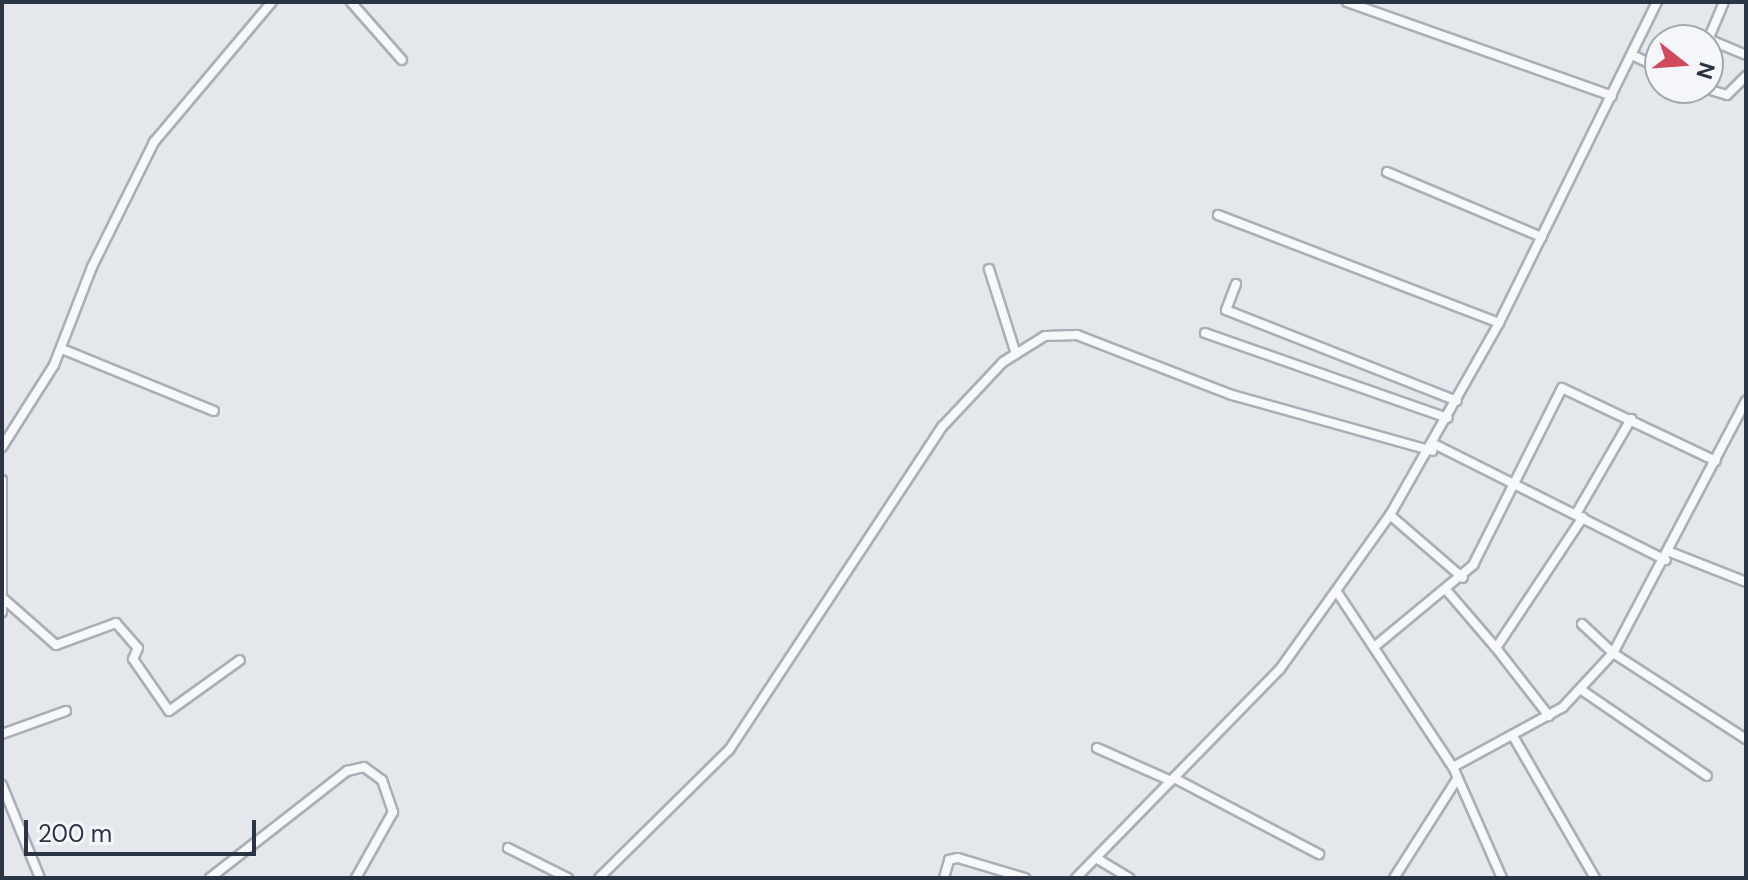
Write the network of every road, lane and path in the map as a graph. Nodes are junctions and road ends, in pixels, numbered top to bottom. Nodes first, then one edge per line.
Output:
1 (272, 2) edge
2 (351, 2) edge
3 (1347, 2) edge
4 (1657, 2) edge
5 (1724, 2) edge
6 (1715, 24) edge
7 (1724, 46) edge
8 (1745, 53) edge
9 (1632, 55) junction
10 (402, 60) dead end
11 (1644, 61) edge
12 (1746, 76) edge
13 (1724, 94) edge
14 (1612, 96) junction
15 (1387, 172) dead end
16 (1218, 215) dead end
17 (1542, 237) junction
18 (989, 269) dead end
19 (1236, 284) dead end
20 (1499, 323) junction
21 (1205, 333) dead end
22 (62, 349) junction
23 (1016, 354) junction
24 (1457, 401) junction
25 (1746, 401) edge
26 (214, 411) dead end
27 (1448, 418) junction
28 (1631, 419) junction
29 (2, 447) edge
30 (1434, 448) junction
31 (1716, 461) junction
32 (2, 480) edge
33 (1517, 486) junction
34 (1390, 515) junction
35 (1580, 515) junction
36 (1668, 556) junction
37 (1463, 578) junction
38 (1746, 582) edge
39 (1337, 592) junction
40 (1448, 592) junction
41 (5, 600) junction
42 (2, 612) edge
43 (1582, 624) dead end
44 (1374, 647) junction
45 (1496, 648) junction
46 (1613, 653) junction
47 (240, 660) dead end
48 (1583, 691) junction
49 (66, 711) dead end
50 (1549, 716) junction
51 (2, 734) edge
52 (1513, 736) junction
53 (1746, 739) edge
54 (1097, 748) dead end
55 (1453, 767) junction
56 (1707, 776) dead end
57 (1173, 779) junction
58 (1457, 779) junction
59 (2, 785) edge
60 (508, 848) dead end
61 (1319, 854) dead end
62 (1096, 858) junction
63 (40, 878) edge
64 (210, 878) edge
65 (356, 878) edge
66 (568, 878) edge
67 (599, 878) edge
68 (944, 878) edge
69 (1025, 878) edge
70 (1076, 878) edge
71 (1129, 878) edge
72 (1394, 878) edge
73 (1502, 878) edge
74 (1595, 878) edge

1 - 22 street
2 - 10 street
3 - 14 street
4 - 9 street
5 - 6 street
7 - 8 street
9 - 11 street
9 - 14 street
12 - 13 street
14 - 17 street
15 - 17 street
16 - 20 street
17 - 20 street
18 - 23 street
19 - 24 street
20 - 24 street
21 - 27 street
22 - 26 street
22 - 29 street
23 - 30 street
23 - 67 street
24 - 27 street
25 - 31 street
27 - 30 street
28 - 31 street
28 - 33 street
28 - 35 street
30 - 33 street
30 - 34 street
31 - 36 street
32 - 41 street
33 - 35 street
33 - 37 street
34 - 37 street
34 - 39 street
35 - 36 street
35 - 45 street
36 - 38 street
36 - 46 street
37 - 40 street
39 - 44 street
39 - 57 street
40 - 44 street
40 - 45 street
41 - 42 street
41 - 47 street
43 - 46 street
44 - 55 street
45 - 50 street
46 - 48 street
46 - 53 street
48 - 50 street
48 - 56 street
49 - 51 street
50 - 52 street
52 - 55 street
52 - 74 street
54 - 57 street
55 - 58 street
57 - 61 street
57 - 62 street
58 - 72 street
58 - 73 street
59 - 63 street
60 - 66 street
62 - 70 street
62 - 71 street
64 - 65 street
68 - 69 street

